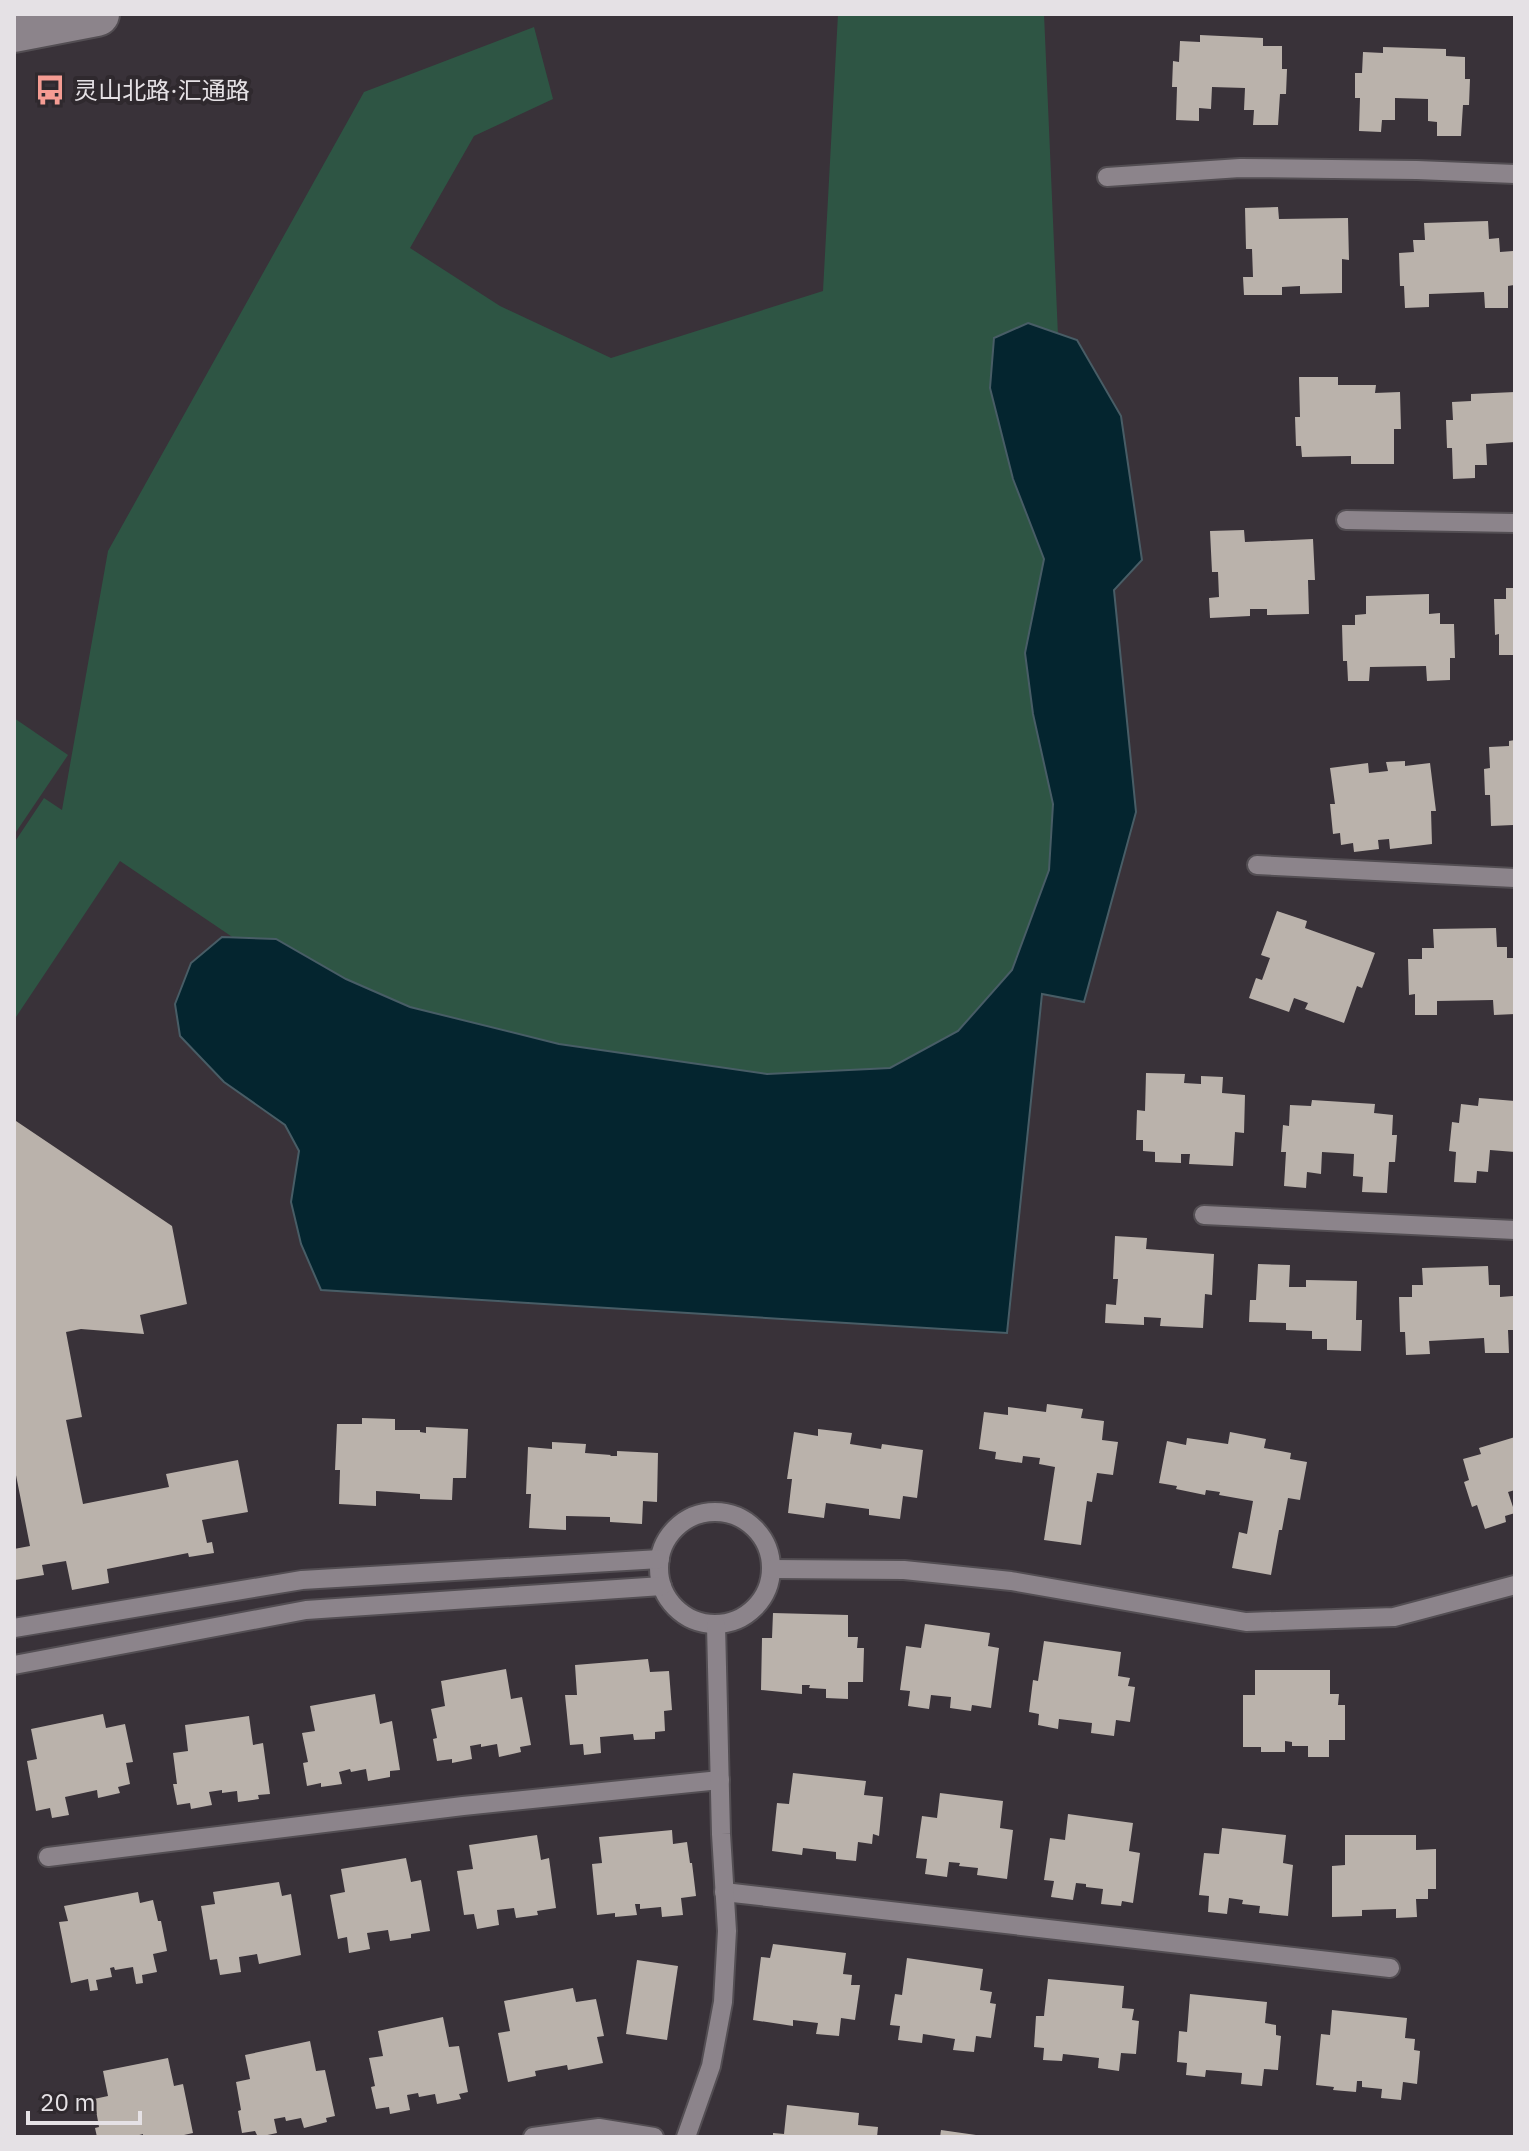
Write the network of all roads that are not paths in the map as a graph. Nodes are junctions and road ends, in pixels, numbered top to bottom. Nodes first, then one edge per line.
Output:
1 (97, 14) edge
2 (14, 30) edge
3 (1515, 174) edge
4 (1107, 177) dead end
5 (1346, 520) dead end
6 (1515, 523) edge
7 (1257, 865) dead end
8 (1515, 878) edge
9 (1204, 1215) dead end
10 (1515, 1230) edge
11 (660, 1559) junction
12 (772, 1569) junction
13 (1515, 1585) edge
14 (662, 1586) junction
15 (716, 1625) junction
16 (14, 1628) edge
17 (14, 1665) edge
18 (720, 1780) junction
19 (48, 1857) dead end
20 (724, 1892) junction
21 (1390, 1968) dead end
22 (533, 2137) edge
23 (654, 2137) edge
24 (686, 2137) edge

1 - 2 main road
3 - 4 lane
5 - 6 lane
7 - 8 lane
9 - 10 lane
11 - 12 lane
11 - 14 lane
11 - 16 lane
12 - 13 lane
12 - 15 lane
14 - 15 lane
14 - 17 lane
15 - 18 lane
18 - 19 lane
18 - 20 lane
20 - 21 lane
20 - 24 lane
22 - 23 lane

